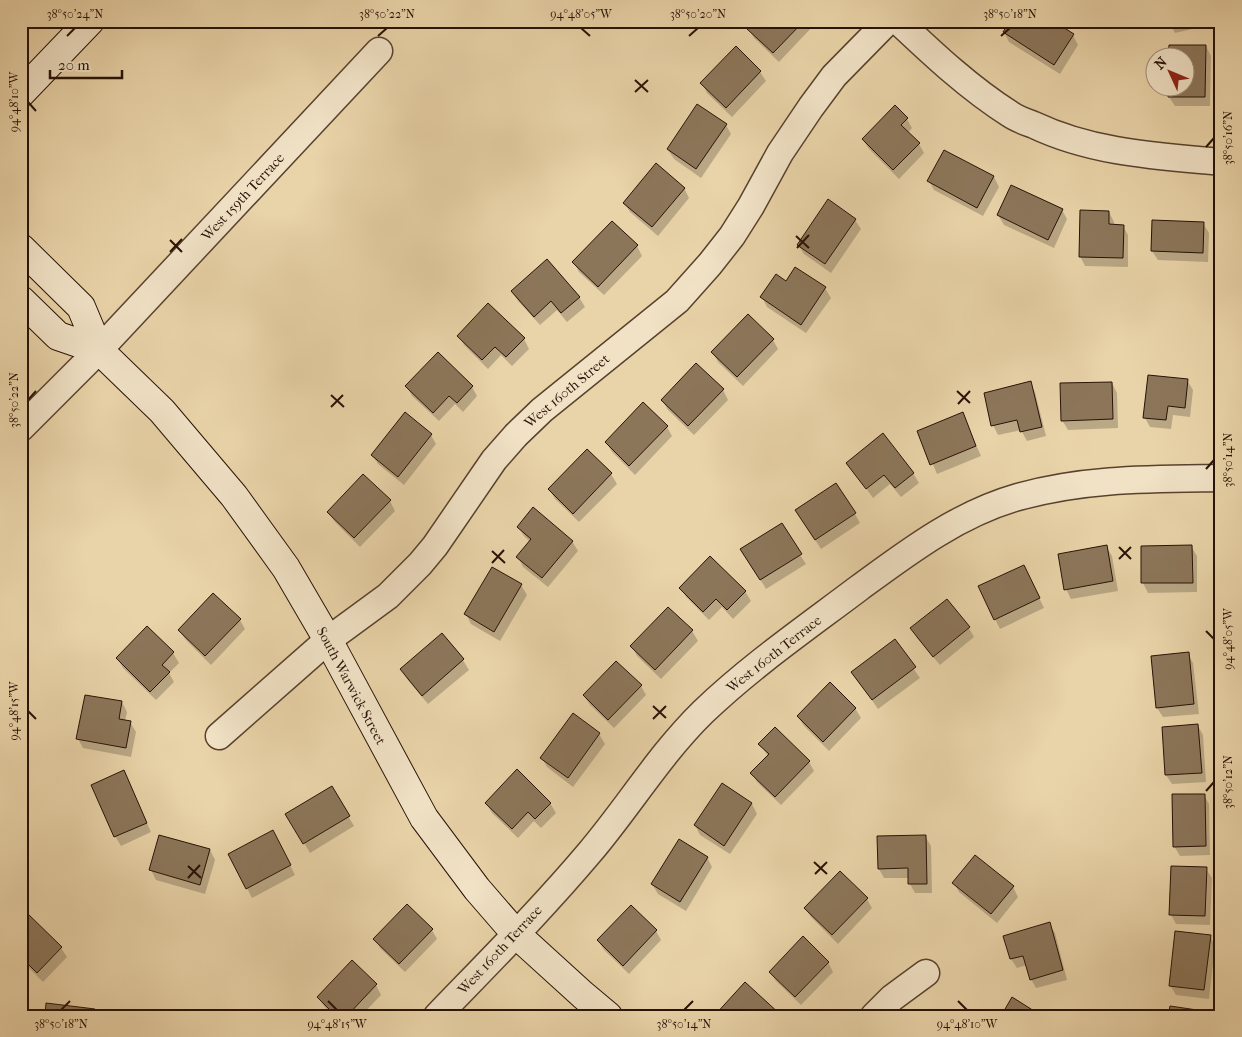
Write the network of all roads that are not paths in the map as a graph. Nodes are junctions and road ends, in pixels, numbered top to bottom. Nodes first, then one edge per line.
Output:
1 (90, 21) edge
2 (888, 21) edge
3 (898, 21) edge
4 (379, 51) dead end
5 (21, 93) edge
6 (1221, 162) edge
7 (21, 248) edge
8 (21, 300) edge
9 (99, 350) junction
10 (21, 428) edge
11 (1221, 478) edge
12 (328, 640) junction
13 (219, 736) dead end
14 (516, 934) junction
15 (926, 973) dead end
16 (437, 1016) edge
17 (608, 1016) edge
18 (874, 1016) edge

1 - 5 street
2 - 12 street, West 160th Street
3 - 6 street
4 - 9 street, West 159th Terrace
7 - 9 street, South Warwick Street
8 - 9 street, South Warwick Street
9 - 10 street, West 159th Terrace
9 - 12 street, South Warwick Street
11 - 14 street, West 160th Terrace
12 - 13 street, West 160th Street
12 - 14 street, South Warwick Street
14 - 16 street, West 160th Terrace
14 - 17 street, South Warwick Street
15 - 18 street

